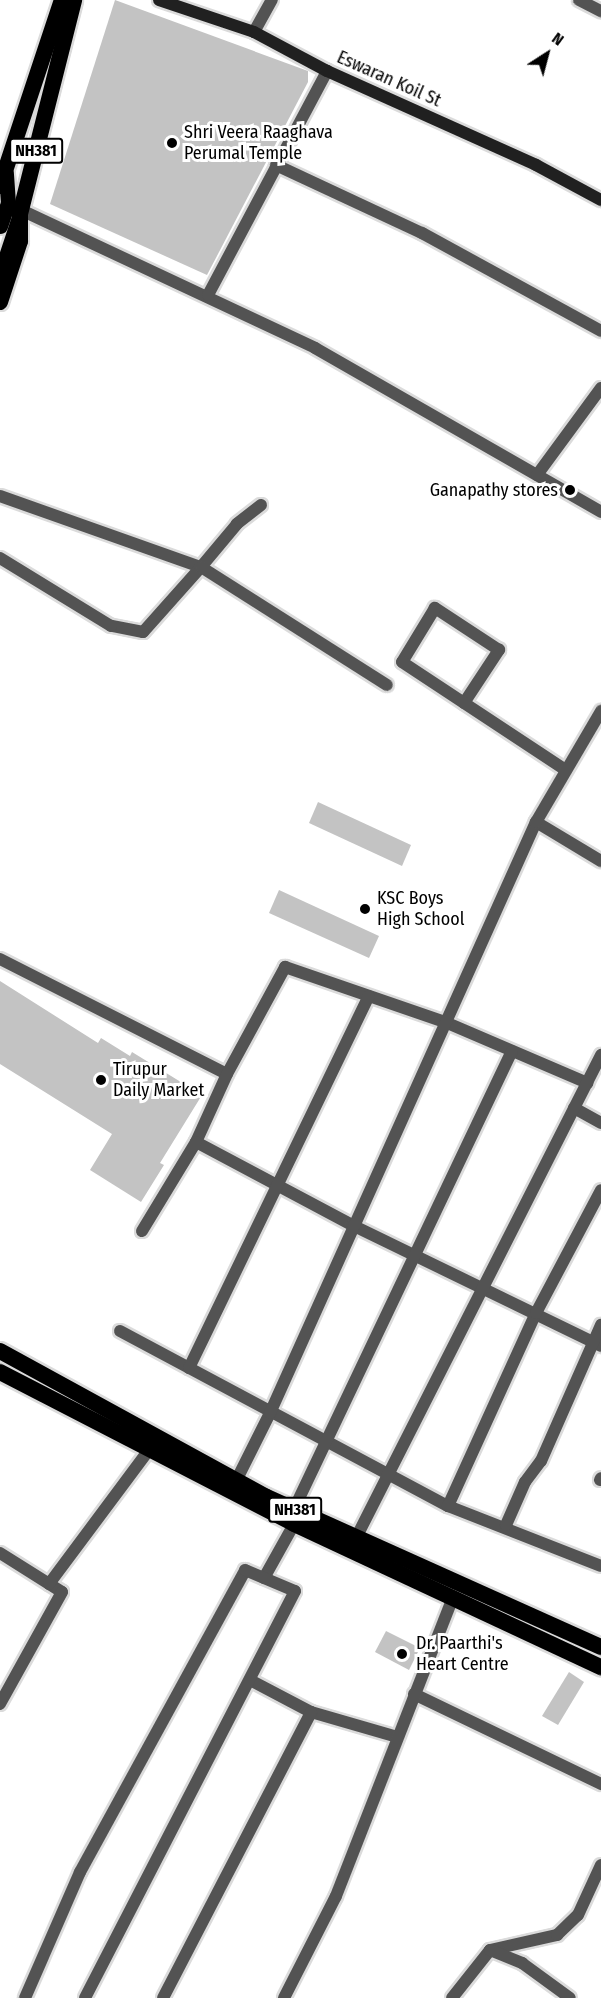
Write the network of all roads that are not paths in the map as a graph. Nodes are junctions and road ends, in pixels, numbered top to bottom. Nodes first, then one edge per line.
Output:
1 (62, 0) edge
2 (74, 0) edge
3 (159, 0) edge
4 (272, 0) edge
5 (579, 0) edge
6 (601, 10) edge
7 (254, 32) junction
8 (327, 70) junction
9 (276, 165) junction
10 (4, 168) edge
11 (601, 200) edge
12 (16, 209) junction
13 (7, 229) edge
14 (0, 274) edge
15 (208, 295) junction
16 (0, 302) edge
17 (601, 331) edge
18 (601, 388) edge
19 (537, 475) junction
20 (0, 496) edge
21 (261, 505) dead end
22 (601, 512) edge
23 (0, 558) edge
24 (201, 567) junction
25 (387, 685) dead end
26 (464, 703) junction
27 (601, 711) edge
28 (566, 770) junction
29 (536, 822) junction
30 (601, 861) edge
31 (0, 958) edge
32 (369, 996) junction
33 (445, 1022) junction
34 (512, 1051) junction
35 (601, 1056) edge
36 (227, 1074) junction
37 (586, 1083) junction
38 (574, 1108) junction
39 (601, 1123) edge
40 (196, 1142) junction
41 (279, 1187) junction
42 (601, 1190) edge
43 (352, 1225) junction
44 (142, 1231) dead end
45 (416, 1255) junction
46 (482, 1285) junction
47 (536, 1313) junction
48 (601, 1325) edge
49 (120, 1331) dead end
50 (597, 1343) edge
51 (0, 1351) edge
52 (189, 1368) junction
53 (0, 1372) edge
54 (270, 1413) junction
55 (327, 1444) junction
56 (148, 1451) junction
57 (388, 1473) junction
58 (233, 1486) junction
59 (448, 1506) junction
60 (294, 1517) junction
61 (506, 1526) junction
62 (356, 1538) junction
63 (0, 1553) edge
64 (601, 1566) edge
65 (264, 1578) junction
66 (49, 1584) junction
67 (453, 1597) junction
68 (600, 1645) edge
69 (596, 1665) edge
70 (250, 1680) junction
71 (414, 1694) junction
72 (0, 1704) edge
73 (311, 1713) junction
74 (397, 1737) junction
75 (601, 1784) edge
76 (601, 1865) edge
77 (490, 1950) junction
78 (25, 1998) edge
79 (85, 1998) edge
80 (163, 1998) edge
81 (284, 1998) edge
82 (452, 1998) edge
83 (570, 1998) edge

1 - 10 highway, NH381
2 - 12 highway, NH381
3 - 7 main road, Eswaran Koil St
4 - 7 street
5 - 6 street
7 - 8 main road, Eswaran Koil St
8 - 9 street
8 - 11 main road, Eswaran Koil St
9 - 15 street
9 - 17 street
10 - 12 main road
12 - 13 main road
12 - 15 street
12 - 16 highway, NH381
13 - 14 main road
15 - 19 street
18 - 19 street
19 - 22 street
20 - 24 street
21 - 24 street
23 - 24 street
24 - 25 street
26 - 26 street
26 - 28 street
27 - 28 street
28 - 29 street
29 - 30 street
29 - 33 street
31 - 36 street
32 - 33 street
32 - 36 street
32 - 41 street
33 - 34 street
33 - 43 street
34 - 37 street
34 - 45 street
35 - 37 street
36 - 40 street
37 - 38 street
38 - 39 street
38 - 46 street
40 - 41 street
40 - 44 street
41 - 43 street
41 - 52 street
42 - 47 street
43 - 45 street
43 - 54 street
45 - 46 street
45 - 55 street
46 - 47 street
46 - 57 street
47 - 50 street
47 - 59 street
48 - 50 street
49 - 52 street
50 - 61 street
51 - 58 highway, NH381
52 - 54 street
53 - 56 highway, NH381
54 - 55 street
54 - 58 street
55 - 57 street
55 - 60 street
56 - 58 highway, NH381
56 - 66 street
57 - 59 street
57 - 62 street
58 - 60 highway, NH381
59 - 61 street
60 - 62 highway, NH381
60 - 65 street
60 - 67 highway, NH381
61 - 64 street
62 - 68 highway, NH381
63 - 66 street
65 - 70 street
65 - 78 street
66 - 72 street
67 - 69 highway, NH381
67 - 71 street
68 - 69 street
70 - 73 street
70 - 79 street
71 - 74 street
71 - 75 street
73 - 74 street
73 - 80 street
74 - 81 street
76 - 77 street
77 - 82 street
77 - 83 street

